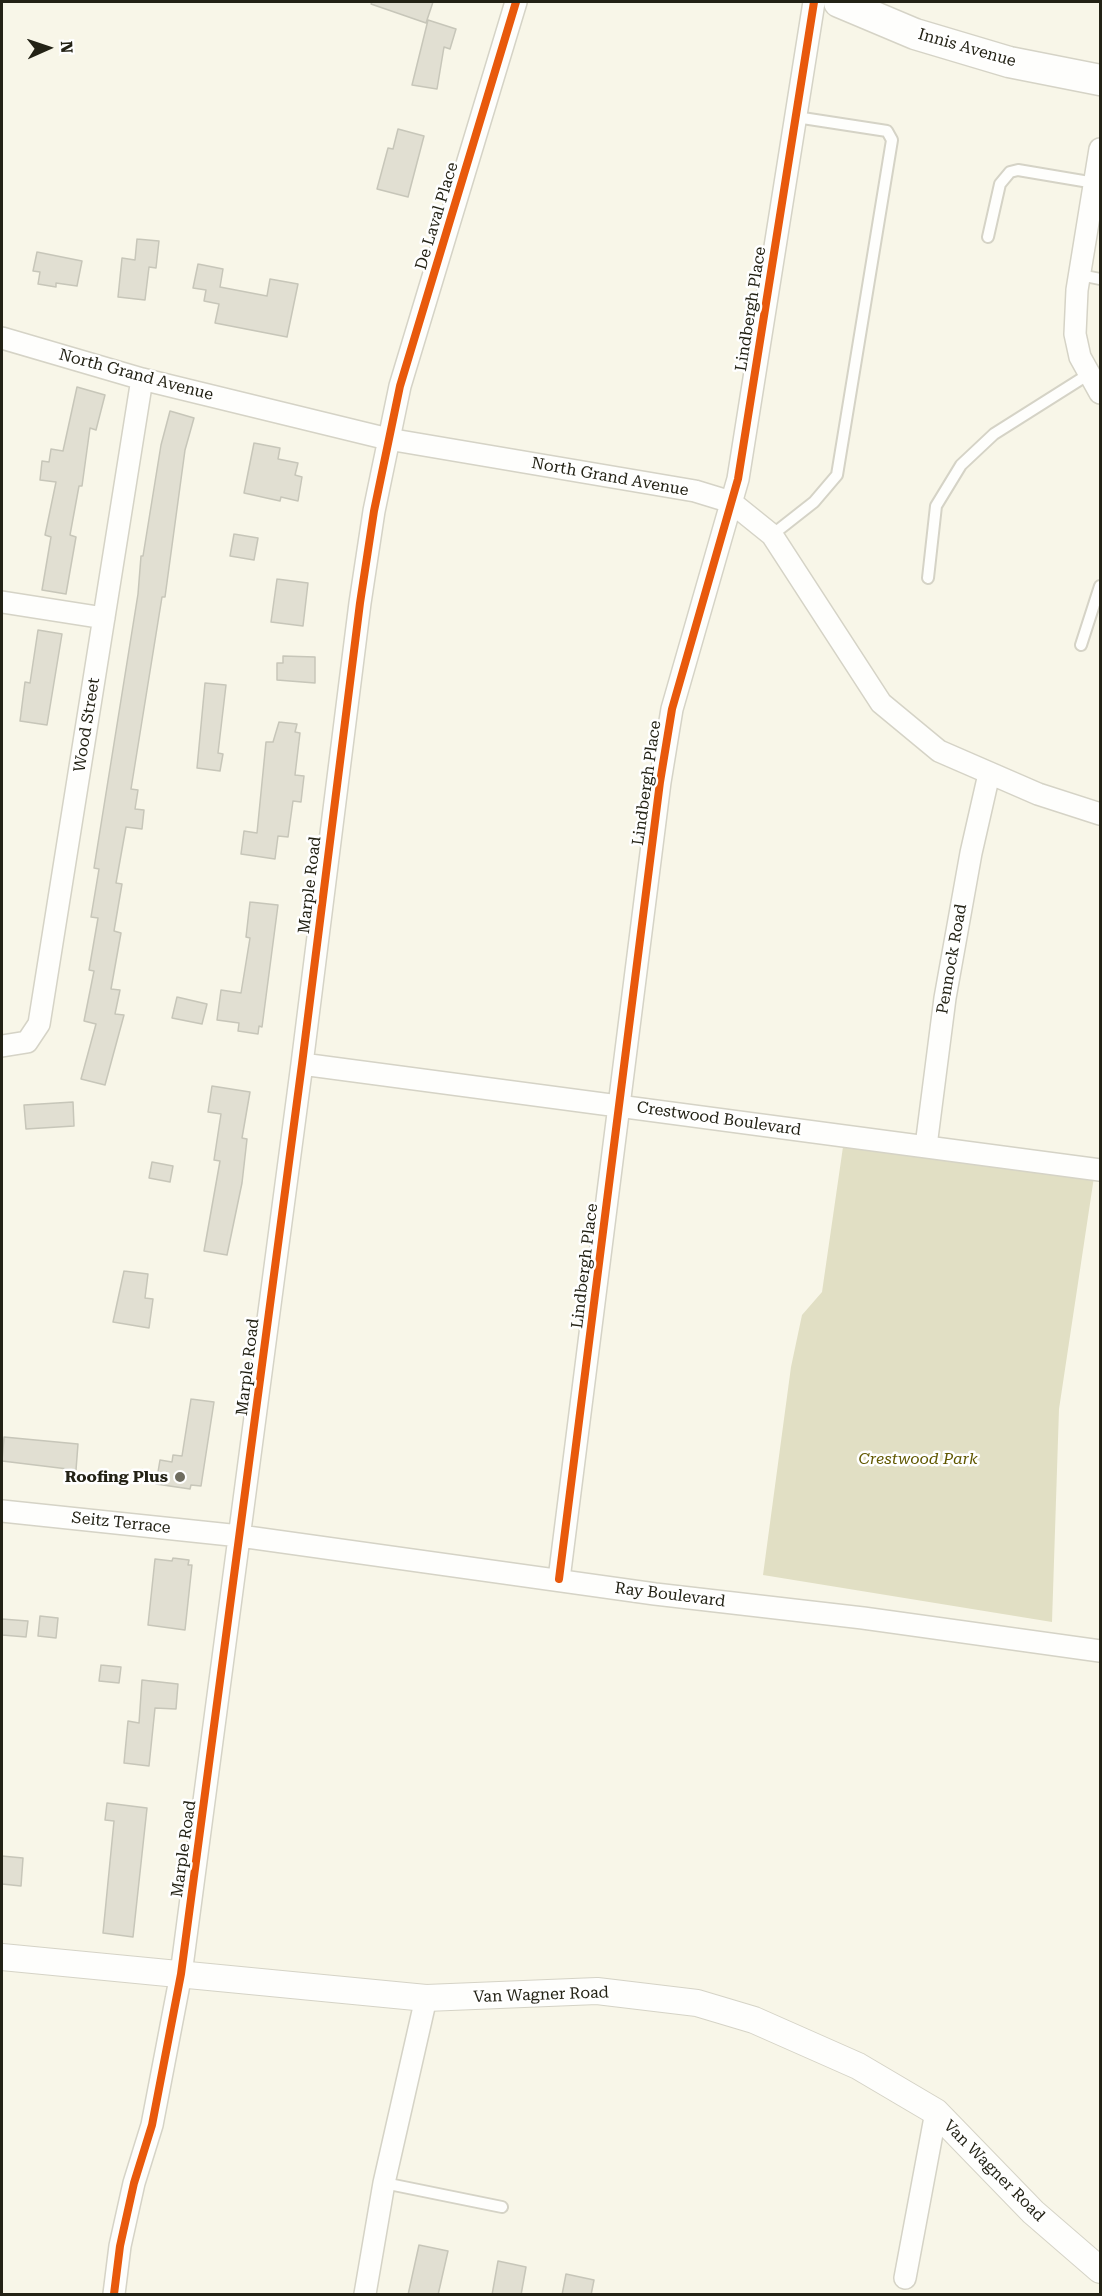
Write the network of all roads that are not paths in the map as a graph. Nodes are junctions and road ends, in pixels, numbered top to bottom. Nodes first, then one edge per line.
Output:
1 (516, 2) edge
2 (814, 2) edge
3 (839, 2) edge
4 (1101, 80) edge
5 (796, 117) junction
6 (1101, 149) edge
7 (1095, 183) junction
8 (988, 237) dead end
9 (1080, 275) junction
10 (1101, 279) edge
11 (2, 338) edge
12 (1089, 374) junction
13 (142, 379) junction
14 (1101, 393) edge
15 (388, 439) junction
16 (731, 502) junction
17 (772, 535) junction
18 (928, 578) dead end
19 (1101, 586) edge
20 (2, 602) edge
21 (104, 618) junction
22 (1081, 645) dead end
23 (989, 774) junction
24 (1101, 814) edge
25 (2, 1046) edge
26 (302, 1064) junction
27 (618, 1106) junction
28 (926, 1146) junction
29 (1101, 1170) edge
30 (2, 1511) edge
31 (240, 1536) junction
32 (559, 1579) junction
33 (1101, 1651) edge
34 (2, 1957) edge
35 (181, 1974) junction
36 (426, 1998) junction
37 (936, 2112) junction
38 (384, 2184) junction
39 (502, 2207) dead end
40 (1101, 2270) edge
41 (905, 2278) dead end
42 (114, 2295) edge
43 (365, 2295) edge

1 - 15 street, De Laval Place
2 - 5 street, Lindbergh Place
3 - 4 main road, Innis Avenue
5 - 16 street, Lindbergh Place
5 - 17 lane
6 - 7 street
7 - 8 lane
7 - 9 street
9 - 10 lane
9 - 12 street
11 - 13 street, North Grand Avenue
12 - 14 street
12 - 18 lane
13 - 15 street, North Grand Avenue
13 - 21 street, Wood Street
15 - 16 street, North Grand Avenue
15 - 26 street, Marple Road
16 - 17 street, North Grand Avenue
16 - 27 street, Lindbergh Place
17 - 23 street, North Grand Avenue
19 - 22 lane
20 - 21 street
21 - 25 street, Wood Street
23 - 24 street, North Grand Avenue
23 - 28 street, Pennock Road
26 - 27 street, Crestwood Boulevard
26 - 31 street, Marple Road
27 - 28 street, Crestwood Boulevard
27 - 32 street, Lindbergh Place
28 - 29 street, Crestwood Boulevard
30 - 31 street, Seitz Terrace
31 - 32 street, Ray Boulevard
31 - 35 street, Marple Road
32 - 33 street, Ray Boulevard
34 - 35 street, Van Wagner Road
35 - 36 street, Van Wagner Road
35 - 42 street, Marple Road
36 - 37 street, Van Wagner Road
36 - 38 street
37 - 40 street, Van Wagner Road
37 - 41 street
38 - 39 lane
38 - 43 street

